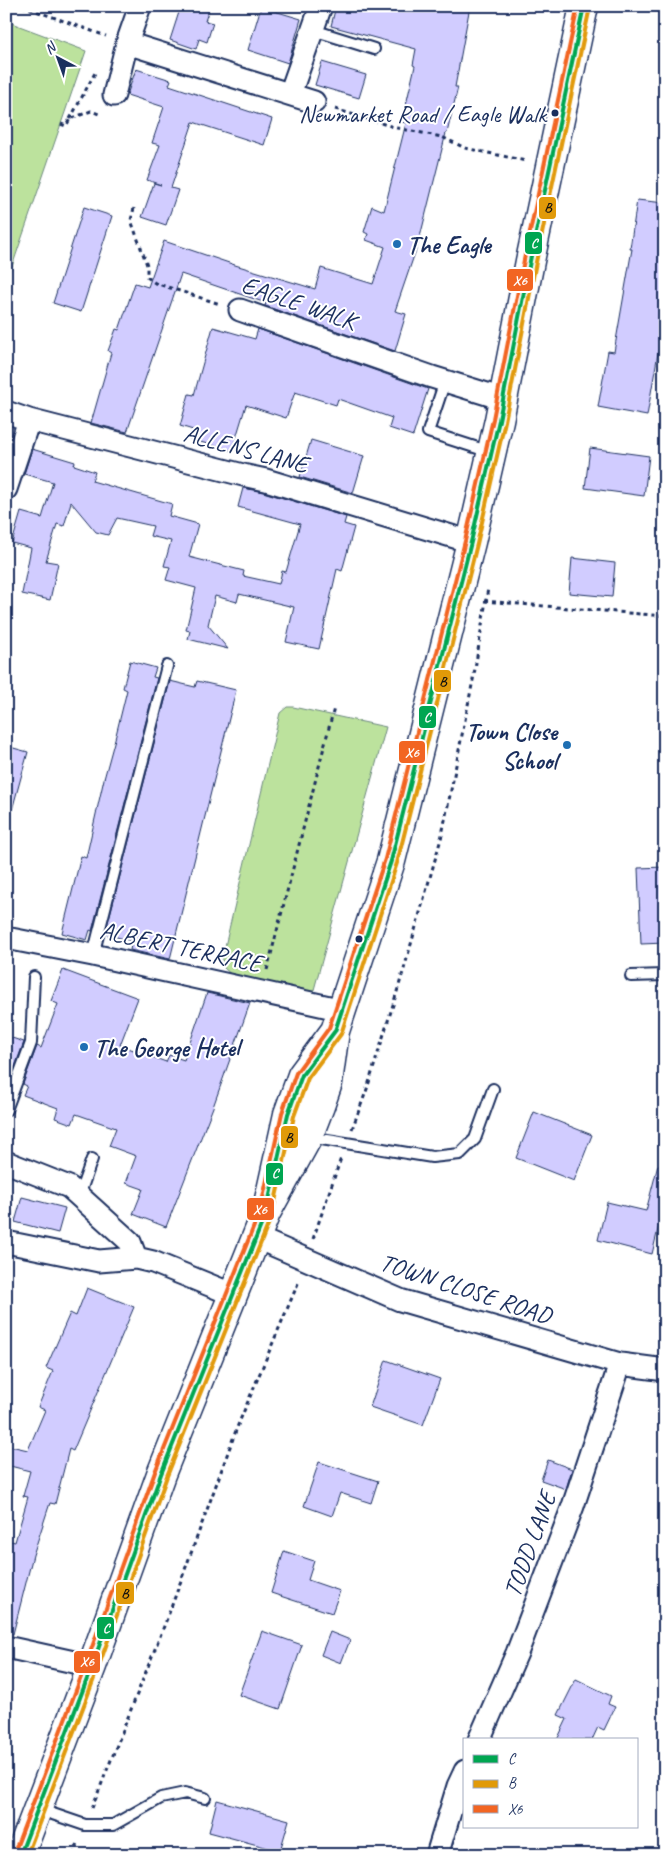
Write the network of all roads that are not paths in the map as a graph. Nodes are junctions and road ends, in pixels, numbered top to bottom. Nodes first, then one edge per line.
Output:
1 (140, 6) edge
2 (321, 6) edge
3 (584, 6) edge
4 (313, 30) junction
5 (127, 43) junction
6 (374, 50) dead end
7 (290, 94) junction
8 (114, 95) dead end
9 (314, 102) road end
10 (240, 310) road end
11 (444, 381) junction
12 (503, 399) junction
13 (6, 412) edge
14 (29, 420) junction
15 (492, 453) junction
16 (6, 489) edge
17 (471, 542) junction
18 (167, 666) dead end
19 (6, 938) edge
20 (93, 955) junction
21 (665, 975) edge
22 (631, 976) dead end
23 (34, 977) dead end
24 (339, 1021) junction
25 (493, 1089) dead end
26 (6, 1110) edge
27 (308, 1137) junction
28 (92, 1159) dead end
29 (6, 1162) edge
30 (79, 1196) junction
31 (266, 1213) junction
32 (257, 1238) junction
33 (6, 1242) edge
34 (136, 1258) junction
35 (234, 1295) junction
36 (620, 1364) junction
37 (665, 1370) edge
38 (6, 1647) edge
39 (92, 1666) junction
40 (480, 1738) edge
41 (463, 1775) edge
42 (205, 1798) dead end
43 (37, 1808) junction
44 (20, 1855) edge
45 (437, 1855) edge

1 - 5 street
2 - 4 street
3 - 12 main road
4 - 6 lane
4 - 7 street
5 - 7 street
5 - 8 street
7 - 9 street
10 - 11 street, EAGLE WALK
11 - 12 street, EAGLE WALK
11 - 15 lane
12 - 15 main road
13 - 14 street, ALLENS LANE
14 - 16 street
14 - 17 street, ALLENS LANE
15 - 17 main road
17 - 24 main road
18 - 20 lane
19 - 20 street, ALBERT TERRACE
20 - 24 street, ALBERT TERRACE
21 - 22 lane
23 - 26 lane
24 - 27 main road
24 - 31 main road
25 - 27 lane
27 - 31 main road
28 - 30 lane
29 - 30 street
30 - 34 street
31 - 32 main road
32 - 35 main road
32 - 36 street, TOWN CLOSE ROAD
33 - 34 street
34 - 35 street
35 - 39 main road
36 - 37 street, TOWN CLOSE ROAD
36 - 40 street, TODD LANE
38 - 39 street
39 - 43 main road
41 - 45 street
42 - 43 lane
43 - 44 main road

